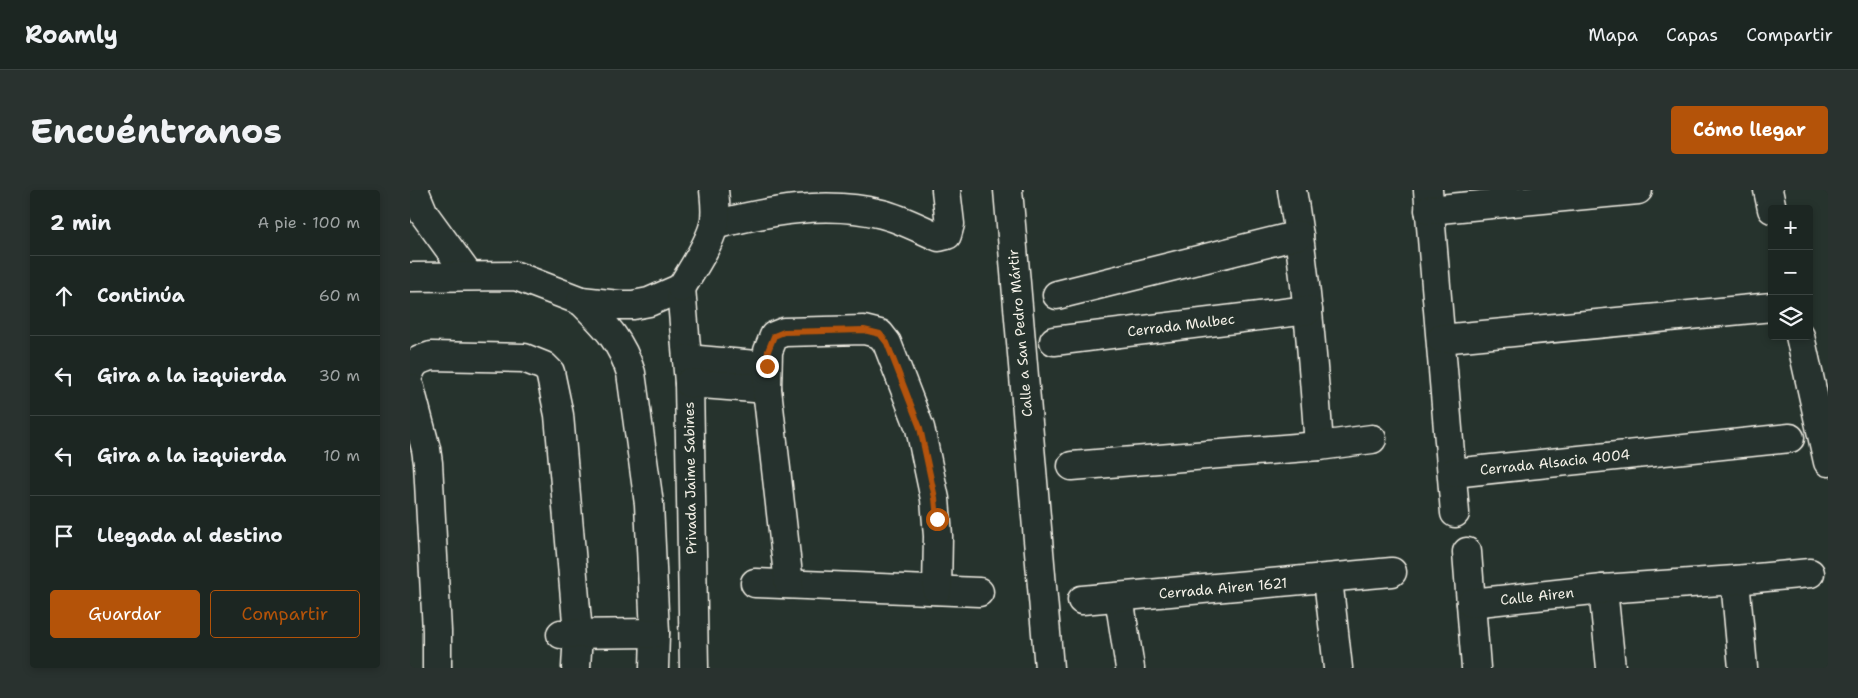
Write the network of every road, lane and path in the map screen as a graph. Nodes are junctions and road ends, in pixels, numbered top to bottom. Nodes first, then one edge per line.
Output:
1 (414, 190) edge
2 (714, 190) edge
3 (946, 190) edge
4 (1008, 190) edge
5 (1292, 190) edge
6 (1638, 190) edge
7 (1768, 190) edge
8 (1428, 200) edge
9 (1771, 205) edge
10 (714, 225) junction
11 (1299, 235) junction
12 (469, 276) junction
13 (410, 277) edge
14 (681, 288) junction
15 (1057, 295) dead end
16 (581, 301) junction
17 (1768, 307) edge
18 (1308, 310) junction
19 (1441, 339) junction
20 (1054, 340) dead end
21 (1801, 340) edge
22 (688, 371) junction
23 (410, 372) edge
24 (767, 378) junction
25 (410, 388) edge
26 (1790, 438) dead end
27 (1372, 439) dead end
28 (1320, 446) junction
29 (1828, 462) edge
30 (1072, 466) dead end
31 (1453, 473) junction
32 (1456, 513) dead end
33 (1467, 552) dead end
34 (1392, 572) dead end
35 (1810, 573) dead end
36 (1328, 579) junction
37 (1735, 580) junction
38 (754, 583) dead end
39 (789, 584) junction
40 (1603, 589) junction
41 (937, 590) junction
42 (979, 592) dead end
43 (1119, 597) junction
44 (1082, 600) dead end
45 (1470, 603) junction
46 (655, 633) junction
47 (569, 634) junction
48 (437, 668) edge
49 (560, 668) edge
50 (576, 668) edge
51 (654, 668) edge
52 (694, 668) edge
53 (1049, 668) edge
54 (1130, 668) edge
55 (1338, 668) edge
56 (1476, 668) edge
57 (1610, 668) edge
58 (1743, 668) edge

1 - 12 street
2 - 10 street
3 - 10 street
4 - 53 street, Calle a San Pedro Mártir
5 - 11 street
6 - 8 street
7 - 9 street
8 - 19 street
10 - 14 street
11 - 15 street
11 - 18 street
12 - 13 street
12 - 16 street
14 - 16 street
14 - 22 street, Privada Jaime Sabines
16 - 46 street
17 - 19 street
18 - 20 street, Cerrada Malbec
18 - 28 street
19 - 31 street
21 - 29 street
22 - 24 street
22 - 52 street, Privada Jaime Sabines
23 - 47 street
24 - 39 street
24 - 41 street
25 - 48 street
26 - 31 street, Cerrada Alsacia 4004
27 - 28 street
28 - 30 street
31 - 32 street
33 - 45 street
34 - 36 street, Cerrada Airen 1621
35 - 37 street, Calle Airen
36 - 43 street, Cerrada Airen 1621
36 - 55 street
37 - 40 street, Calle Airen
37 - 58 street
38 - 39 street
39 - 41 street
40 - 45 street, Calle Airen
40 - 57 street
41 - 42 street
43 - 44 street, Cerrada Airen 1621
43 - 54 street
45 - 56 street
46 - 47 street
46 - 51 street
47 - 49 street
47 - 50 street

